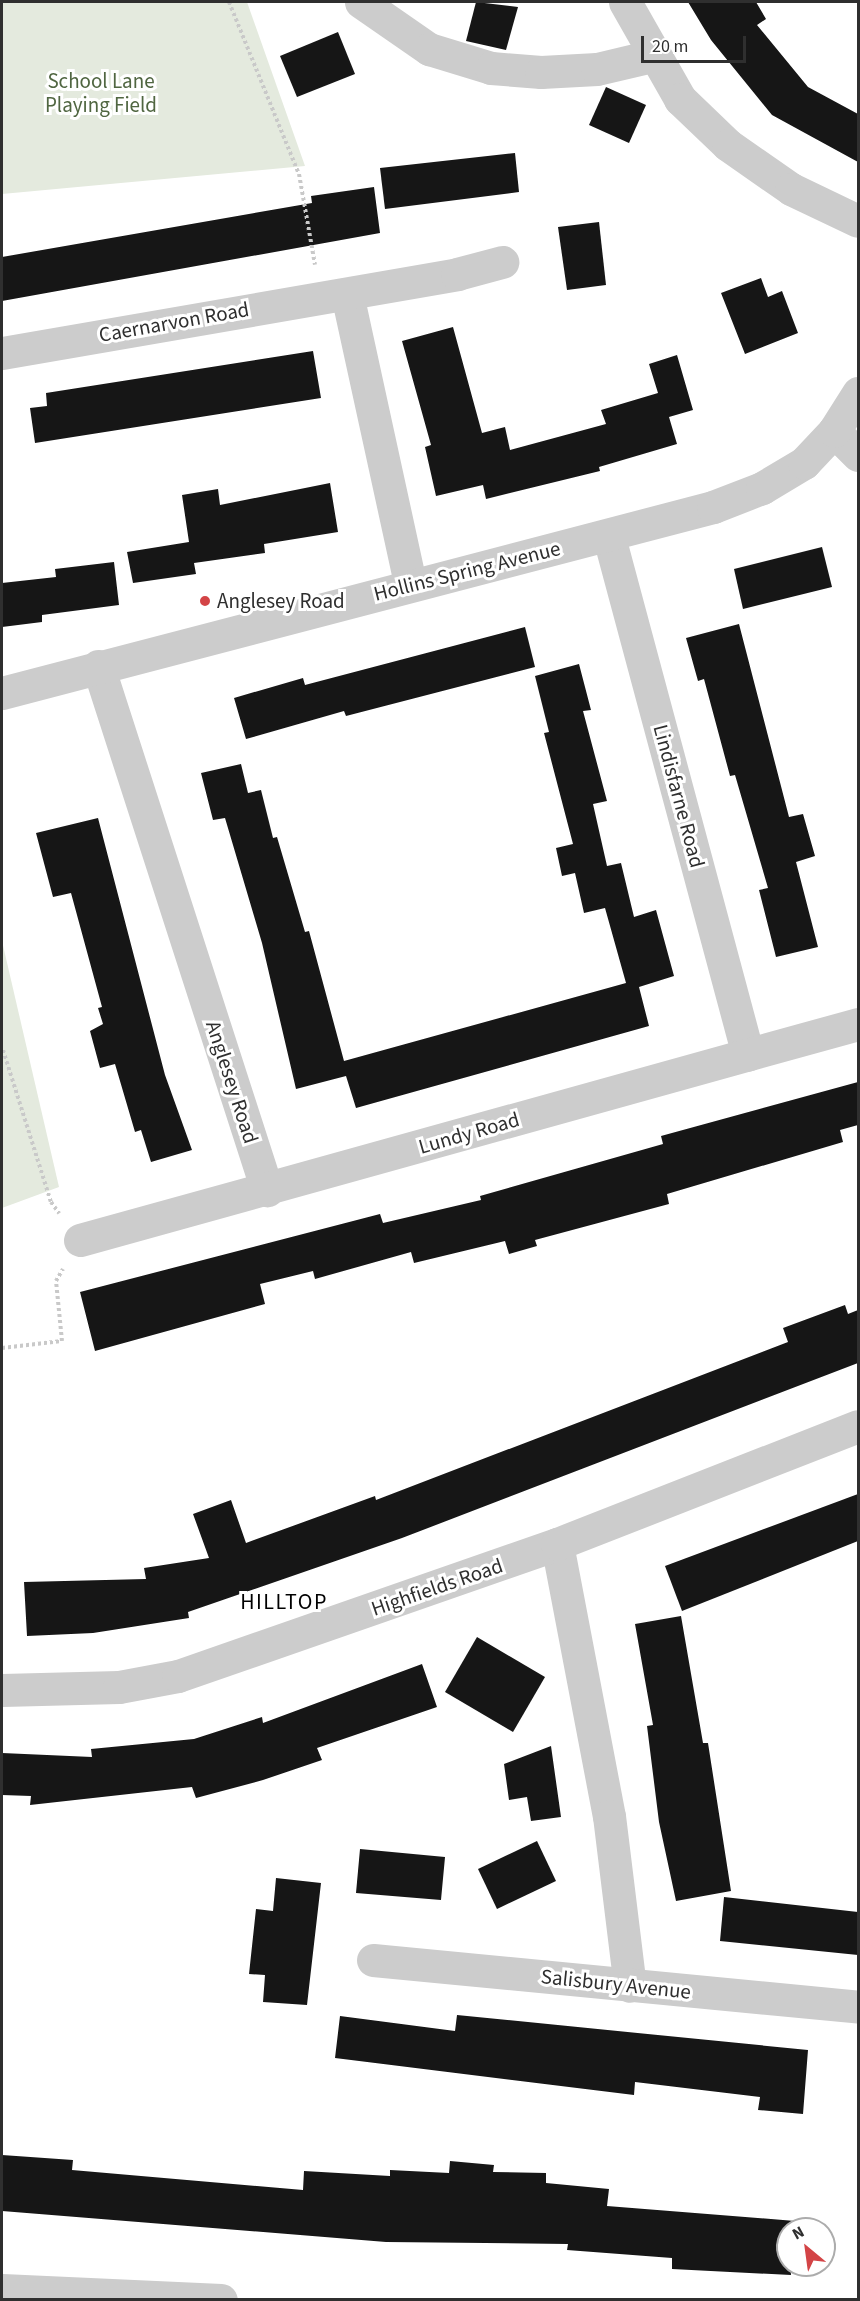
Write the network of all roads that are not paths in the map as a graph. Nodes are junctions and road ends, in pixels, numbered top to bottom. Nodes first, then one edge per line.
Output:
1 (361, 2) edge
2 (625, 2) edge
3 (652, 56) junction
4 (858, 221) edge
5 (502, 262) dead end
6 (334, 296) junction
7 (2, 353) edge
8 (858, 393) edge
9 (834, 431) junction
10 (858, 455) edge
11 (609, 537) junction
12 (410, 584) junction
13 (98, 666) junction
14 (2, 693) edge
15 (858, 1024) edge
16 (748, 1055) junction
17 (267, 1190) junction
18 (80, 1240) road end
19 (858, 1426) edge
20 (557, 1545) junction
21 (2, 1690) edge
22 (373, 1960) dead end
23 (630, 1986) junction
24 (858, 2007) edge
25 (2, 2290) edge
26 (221, 2300) edge

1 - 3 street
2 - 3 street
3 - 4 street
5 - 6 street, Caernarvon Road
6 - 7 street, Caernarvon Road
6 - 12 street
8 - 9 street, Hollins Spring Avenue
9 - 10 street
9 - 11 street, Hollins Spring Avenue
11 - 12 street, Hollins Spring Avenue
11 - 16 street, Lindisfarne Road
12 - 13 street, Hollins Spring Avenue
13 - 14 street, Hollins Spring Avenue
13 - 17 street, Anglesey Road
15 - 16 street, Lundy Road
16 - 17 street, Lundy Road
17 - 18 street, Lundy Road
19 - 20 street, Highfields Road
20 - 21 street, Highfields Road
20 - 23 street
22 - 23 street, Salisbury Avenue
23 - 24 street, Salisbury Avenue
25 - 26 street

